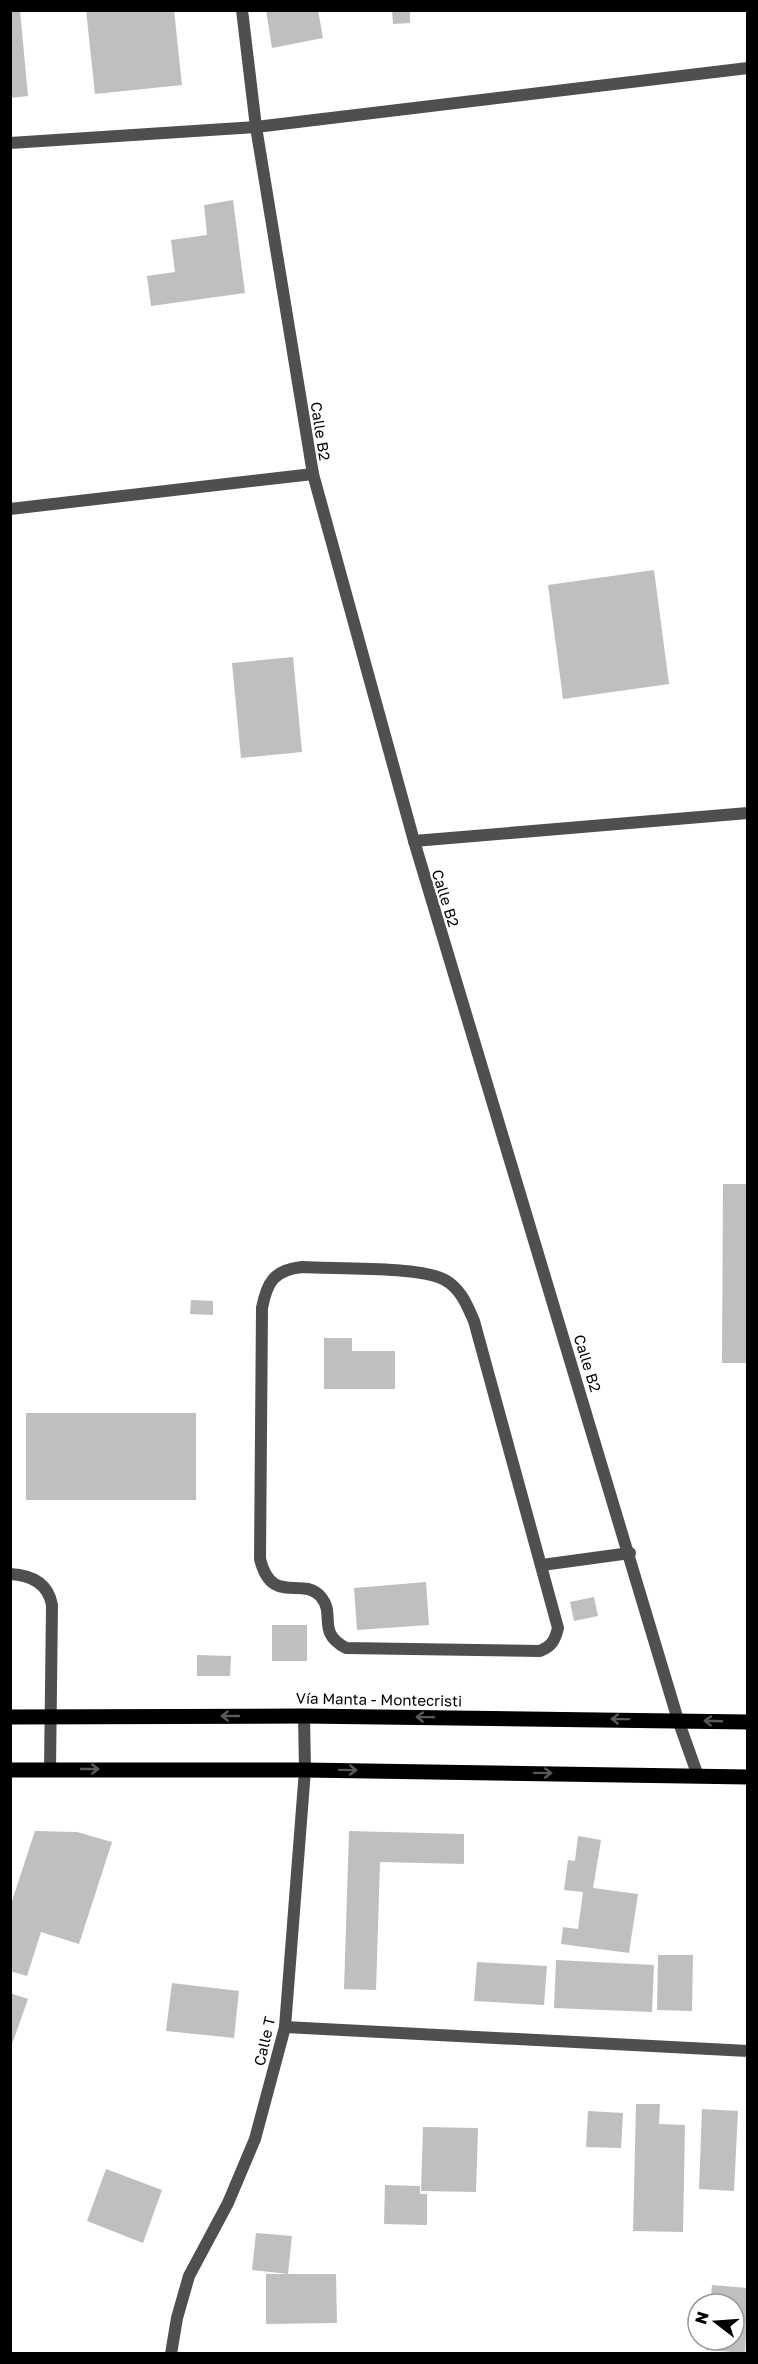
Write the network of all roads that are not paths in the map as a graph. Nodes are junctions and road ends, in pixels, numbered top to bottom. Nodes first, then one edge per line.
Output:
1 (242, 10) edge
2 (747, 68) edge
3 (256, 127) junction
4 (10, 143) edge
5 (313, 474) junction
6 (10, 509) edge
7 (747, 813) edge
8 (414, 841) junction
9 (630, 1553) junction
10 (542, 1565) junction
11 (10, 1574) edge
12 (50, 1716) junction
13 (304, 1716) junction
14 (10, 1717) edge
15 (678, 1720) junction
16 (747, 1722) edge
17 (50, 1769) junction
18 (10, 1770) edge
19 (305, 1770) junction
20 (698, 1776) junction
21 (747, 1777) edge
22 (285, 2027) junction
23 (747, 2050) edge
24 (171, 2354) edge

1 - 3 street, Calle B2
2 - 3 street
3 - 4 street
3 - 5 street, Calle B2
5 - 6 street
5 - 8 street, Calle B2
7 - 8 street
8 - 9 street, Calle B2
9 - 10 street
9 - 15 street, Calle B2
10 - 10 street
11 - 12 street
13 -> 12 main road, Vía Manta - Montecristi
12 - 14 main road, Vía Manta - Montecristi
12 - 17 street
15 -> 13 main road, Vía Manta - Montecristi
13 - 19 street, Calle T
16 -> 15 main road, Vía Manta - Montecristi
15 - 20 street, Calle B2
17 - 18 main road
17 -> 19 main road
19 -> 20 main road
19 - 22 street, Calle T
20 - 21 main road
22 - 23 street
22 - 24 street, Calle T

